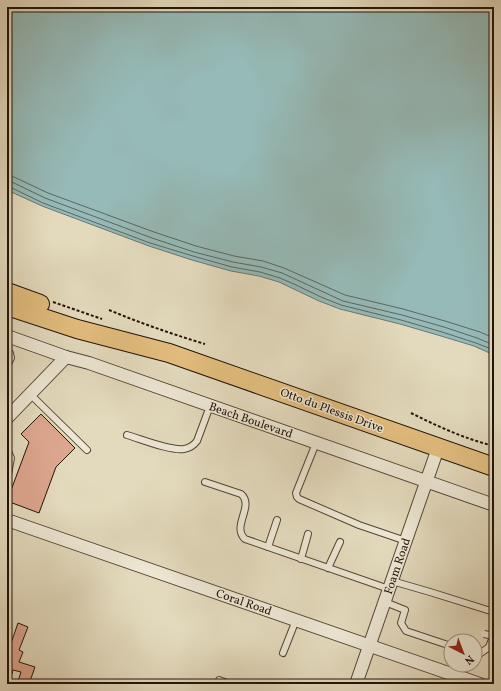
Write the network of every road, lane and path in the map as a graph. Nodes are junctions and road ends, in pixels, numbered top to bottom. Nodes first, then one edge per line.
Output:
1 (7, 292) edge
2 (7, 306) edge
3 (109, 310) dead end
4 (7, 336) edge
5 (205, 344) dead end
6 (7, 351) edge
7 (169, 353) junction
8 (66, 357) junction
9 (7, 366) edge
10 (30, 394) junction
11 (210, 406) junction
12 (411, 413) dead end
13 (7, 418) edge
14 (126, 435) dead end
15 (316, 443) junction
16 (494, 446) edge
17 (7, 448) edge
18 (438, 448) junction
19 (87, 450) dead end
20 (494, 467) edge
21 (7, 480) edge
22 (427, 481) junction
23 (205, 482) dead end
24 (494, 505) edge
25 (7, 520) edge
26 (277, 520) dead end
27 (308, 534) dead end
28 (406, 541) junction
29 (340, 542) dead end
30 (268, 547) junction
31 (301, 559) junction
32 (328, 568) junction
33 (390, 585) junction
34 (385, 602) junction
35 (494, 612) edge
36 (296, 620) junction
37 (484, 634) dead end
38 (494, 635) edge
39 (443, 643) edge
40 (369, 646) junction
41 (483, 651) edge
42 (283, 653) dead end
43 (219, 680) dead end
44 (476, 683) edge
45 (230, 684) edge
46 (356, 684) edge

1 - 7 main road, Otto du Plessis Drive
2 - 7 main road, Otto du Plessis Drive
3 - 5 path
4 - 8 street, Beach Boulevard
6 - 9 lane
7 - 18 main road, Otto du Plessis Drive
8 - 10 street
8 - 11 street, Beach Boulevard
10 - 13 street
10 - 19 lane
11 - 14 lane
11 - 15 street, Beach Boulevard
12 - 16 path
15 - 22 street, Beach Boulevard
15 - 28 lane
17 - 21 lane
18 - 20 main road, Otto du Plessis Drive
18 - 22 street, Foam Road
22 - 24 street, Beach Boulevard
22 - 28 street, Foam Road
23 - 30 lane
25 - 36 street, Coral Road
26 - 30 lane
27 - 31 lane
28 - 33 street, Foam Road
29 - 32 lane
30 - 31 lane
31 - 32 lane
32 - 33 lane
33 - 34 street, Foam Road
33 - 35 lane
34 - 39 lane
34 - 40 street, Foam Road
36 - 40 street, Coral Road
36 - 42 lane
37 - 38 lane, bridge
38 - 41 lane
40 - 44 street, Coral Road
40 - 46 street, Foam Road
43 - 45 lane

